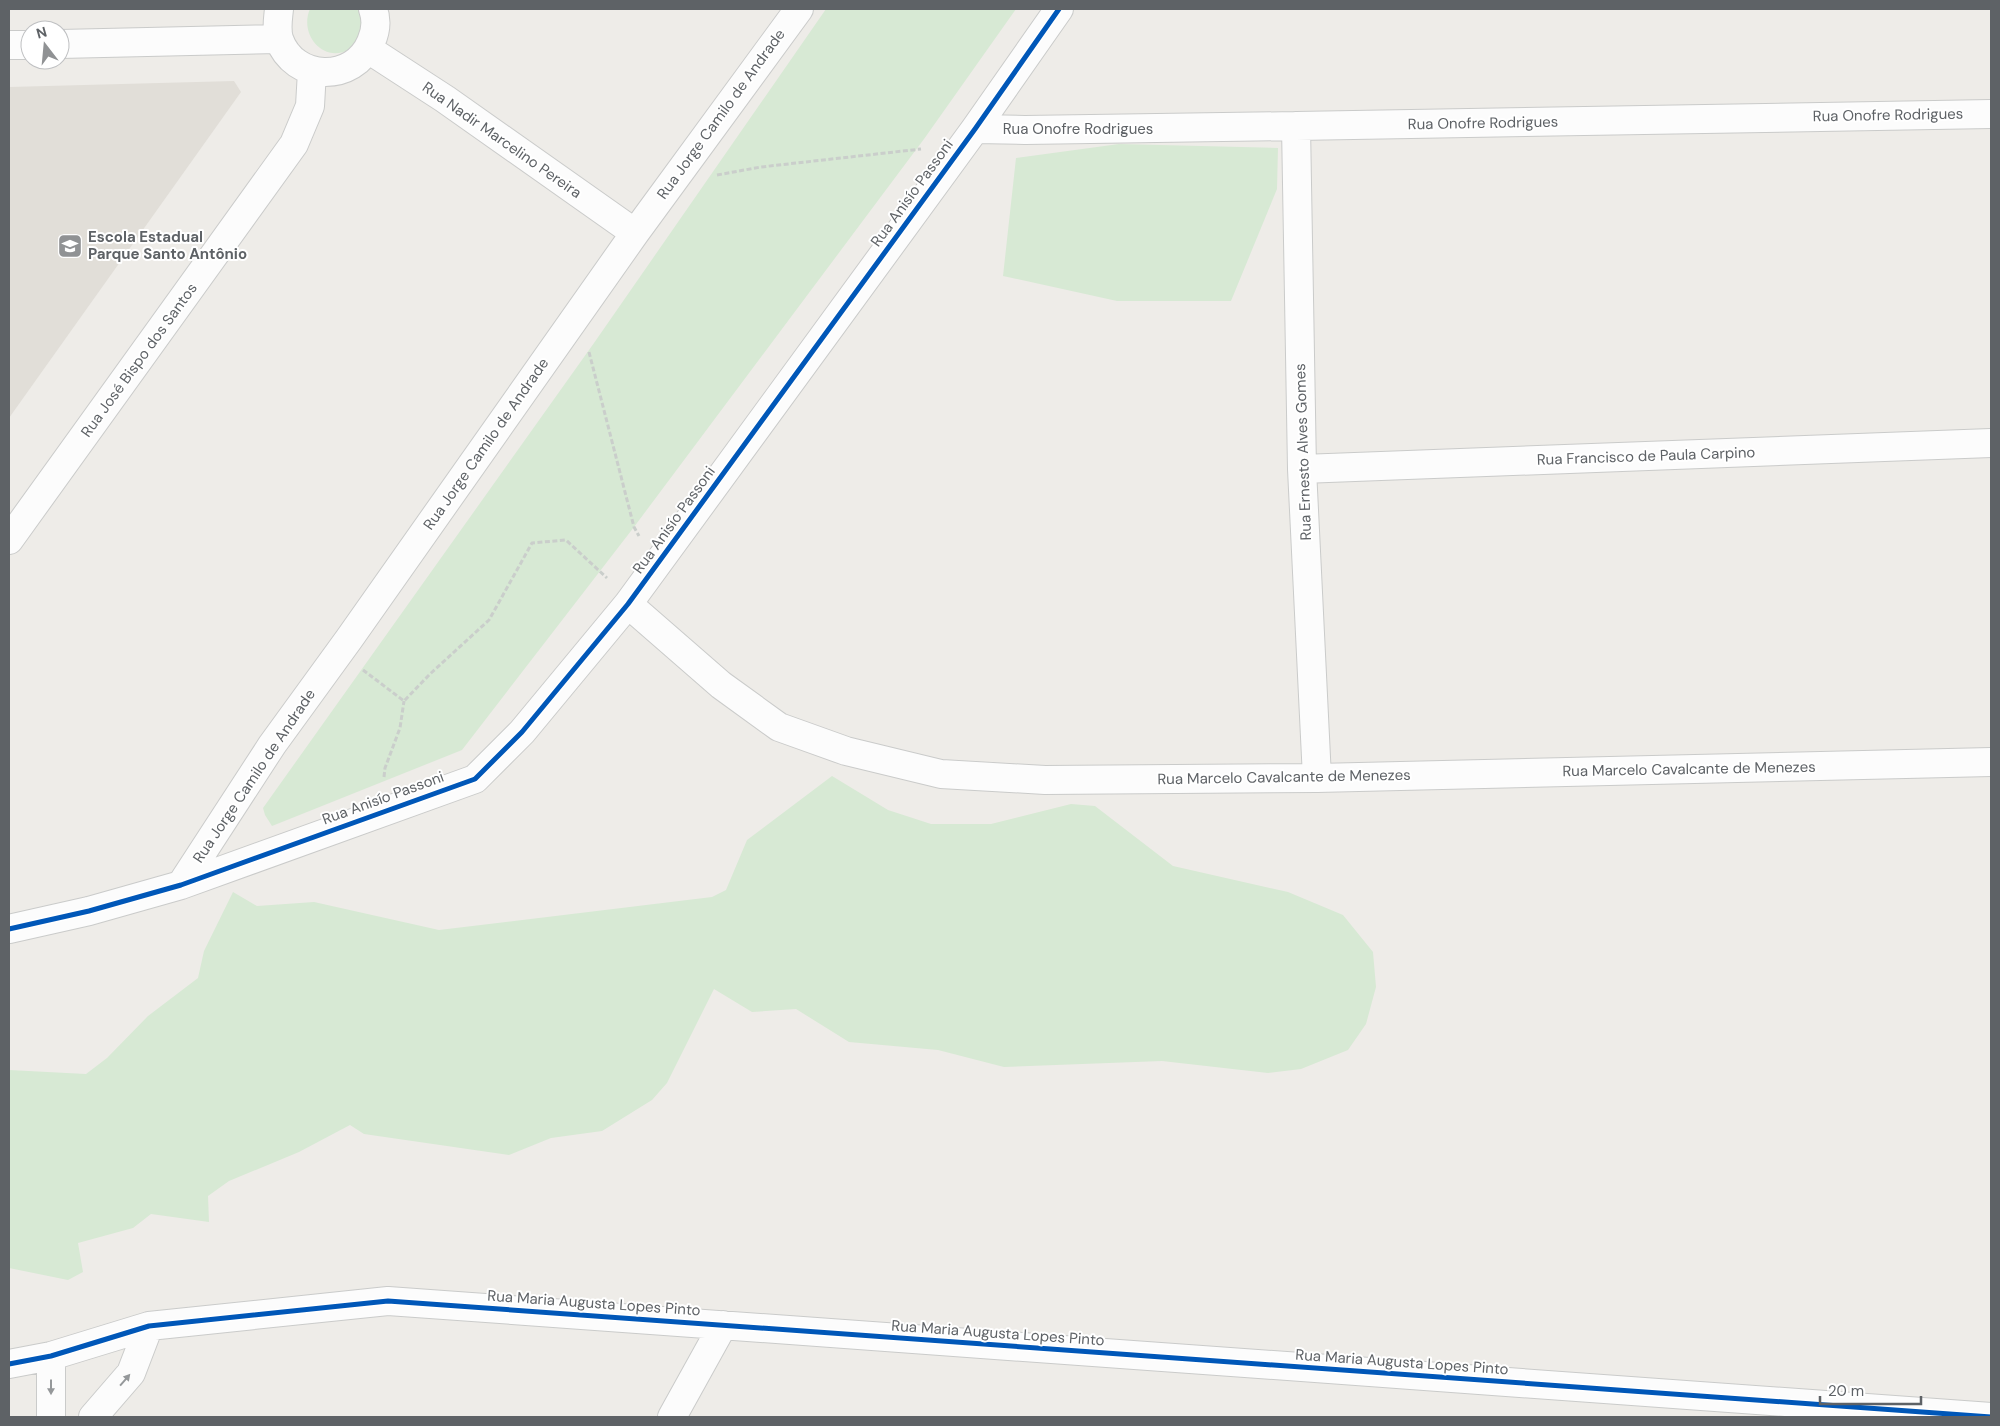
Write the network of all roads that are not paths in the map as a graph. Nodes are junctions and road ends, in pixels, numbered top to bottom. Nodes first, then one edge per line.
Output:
1 (279, 9) edge
2 (373, 9) edge
3 (799, 9) edge
4 (1059, 9) edge
5 (279, 39) junction
6 (70, 44) edge
7 (368, 50) junction
8 (312, 71) junction
9 (1991, 114) edge
10 (1296, 126) junction
11 (974, 129) junction
12 (635, 232) junction
13 (1991, 442) edge
14 (1302, 469) junction
15 (9, 540) edge
16 (628, 604) junction
17 (1991, 762) edge
18 (1317, 778) junction
19 (181, 884) junction
20 (9, 929) edge
21 (723, 1325) junction
22 (149, 1326) junction
23 (51, 1356) junction
24 (9, 1364) edge
25 (1890, 1414) edge
26 (51, 1417) edge
27 (93, 1417) edge
28 (672, 1417) edge
29 (1991, 1417) edge

1 - 5 street
2 - 7 street
3 - 12 street, Rua Jorge Camilo de Andrade
4 - 11 street, Rua Anisío Passoni
5 - 6 street
5 - 8 street
7 - 8 street
7 - 12 street, Rua Nadir Marcelino Pereira
8 - 15 street, Rua José Bispo dos Santos
9 - 10 street, Rua Onofre Rodrigues
10 - 11 street, Rua Onofre Rodrigues
10 - 14 street, Rua Ernesto Alves Gomes
11 - 16 street, Rua Anisío Passoni
12 - 19 street, Rua Jorge Camilo de Andrade
13 - 14 street, Rua Francisco de Paula Carpino
14 - 18 street, Rua Ernesto Alves Gomes
16 - 18 street, Rua Marcelo Cavalcante de Menezes
16 - 19 street, Rua Anisío Passoni
17 - 18 street, Rua Marcelo Cavalcante de Menezes
19 - 20 street, Rua Anisío Passoni
21 - 22 street, Rua Maria Augusta Lopes Pinto
21 - 25 street, Rua Maria Augusta Lopes Pinto
21 - 28 street
22 - 23 street, Rua Maria Augusta Lopes Pinto
27 -> 22 street
23 - 24 street, Rua Maria Augusta Lopes Pinto
23 -> 26 street
25 - 29 street, Rua Maria Augusta Lopes Pinto

